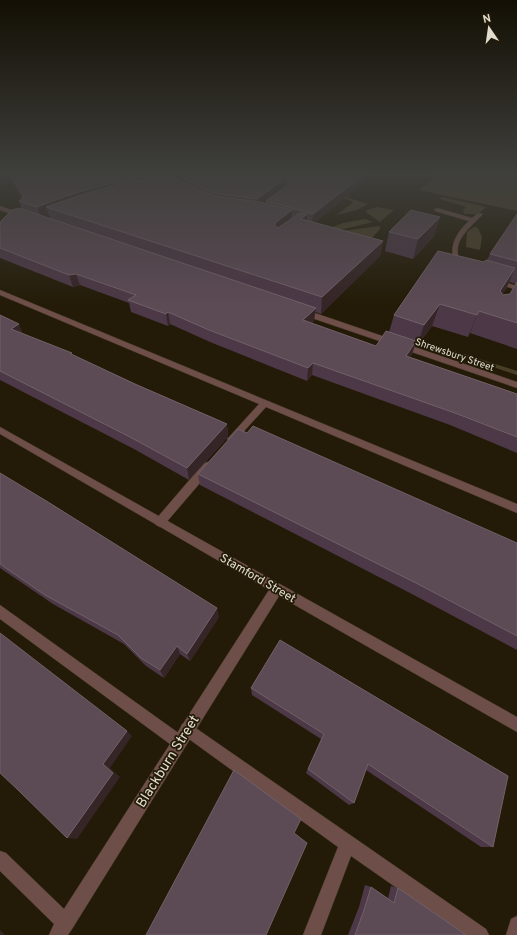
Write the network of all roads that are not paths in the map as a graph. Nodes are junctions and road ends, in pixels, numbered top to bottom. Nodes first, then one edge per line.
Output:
1 (26, 217) edge
2 (461, 217) edge
3 (477, 217) edge
4 (14, 220) edge
5 (473, 220) junction
6 (465, 270) edge
7 (487, 279) edge
8 (512, 289) edge
9 (0, 292) edge
10 (292, 309) edge
11 (517, 385) edge
12 (264, 404) junction
13 (0, 430) edge
14 (224, 449) edge
15 (214, 460) edge
16 (517, 509) edge
17 (160, 522) junction
18 (276, 588) junction
19 (0, 611) edge
20 (517, 725) edge
21 (183, 736) junction
22 (348, 844) junction
23 (0, 859) edge
24 (517, 925) edge
25 (62, 929) edge
26 (312, 935) edge
27 (480, 935) edge
28 (515, 935) edge

1 - 4 street
2 - 5 street
3 - 5 street
5 - 6 street
7 - 8 street
9 - 12 street
10 - 11 street, Shrewsbury Street
12 - 14 street
12 - 16 street
13 - 17 street, Stamford Street
15 - 17 street
17 - 18 street, Stamford Street
18 - 20 street, Stamford Street
18 - 21 street, Blackburn Street
19 - 21 street
21 - 22 street
21 - 25 street, Blackburn Street
22 - 26 street
22 - 27 street
23 - 25 street
24 - 28 street

